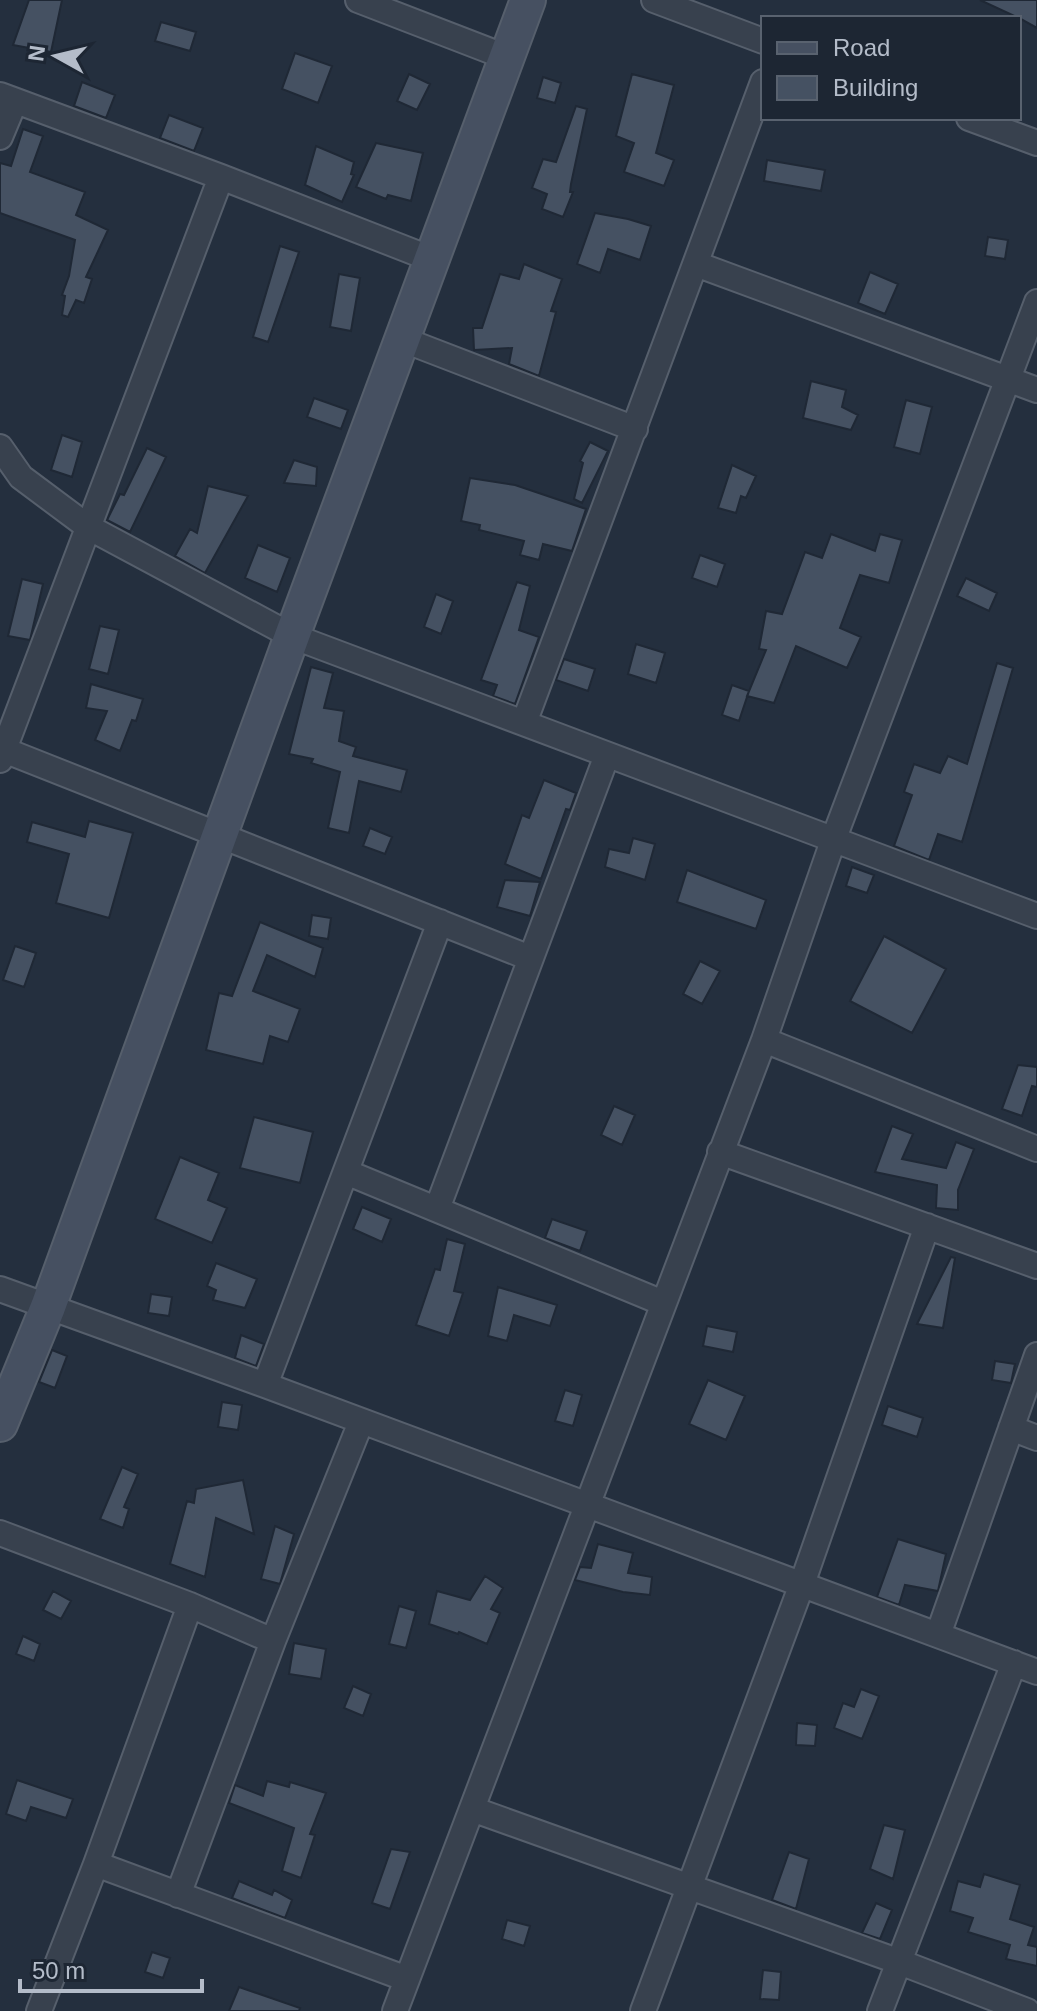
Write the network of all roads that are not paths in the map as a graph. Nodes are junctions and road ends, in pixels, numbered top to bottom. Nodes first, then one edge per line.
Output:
1 (358, 0) edge
2 (528, 0) edge
3 (654, 0) edge
4 (761, 40) edge
5 (506, 57) junction
6 (761, 87) edge
7 (8, 98) edge
8 (974, 120) edge
9 (0, 137) edge
10 (1037, 143) edge
11 (221, 177) junction
12 (434, 260) junction
13 (696, 264) junction
14 (1037, 302) edge
15 (404, 340) junction
16 (1008, 379) junction
17 (1037, 390) edge
18 (635, 429) junction
19 (0, 447) edge
20 (88, 527) junction
21 (292, 636) junction
22 (524, 723) junction
23 (2, 755) edge
24 (607, 755) junction
25 (220, 836) junction
26 (834, 838) junction
27 (1037, 916) edge
28 (440, 922) junction
29 (530, 958) junction
30 (764, 1040) junction
31 (1037, 1149) edge
32 (720, 1152) junction
33 (346, 1172) junction
34 (437, 1209) junction
35 (927, 1226) junction
36 (1037, 1266) edge
37 (0, 1289) edge
38 (663, 1303) junction
39 (48, 1307) junction
40 (1037, 1355) edge
41 (265, 1385) junction
42 (361, 1422) junction
43 (0, 1424) edge
44 (1011, 1428) junction
45 (1037, 1438) edge
46 (587, 1504) junction
47 (0, 1533) edge
48 (802, 1584) junction
49 (190, 1605) junction
50 (938, 1635) junction
51 (273, 1641) junction
52 (1014, 1663) junction
53 (1037, 1672) edge
54 (472, 1809) junction
55 (96, 1864) junction
56 (690, 1886) junction
57 (178, 1895) junction
58 (897, 1961) junction
59 (407, 1979) junction
60 (39, 2011) edge
61 (395, 2011) edge
62 (643, 2011) edge
63 (880, 2011) edge
64 (1027, 2011) edge

1 - 5 street
2 - 5 street
3 - 4 street
5 - 12 street
6 - 13 street
7 - 9 street
7 - 11 street
8 - 10 street
11 - 12 street
11 - 20 street
12 - 15 street
13 - 16 street
13 - 18 street
14 - 16 street
15 - 18 street
15 - 21 street
16 - 17 street
16 - 26 street
18 - 22 street
19 - 20 street
20 - 21 street
20 - 23 street
21 - 22 street
21 - 25 street
22 - 24 street
23 - 25 street
24 - 26 street
24 - 29 street
25 - 28 street
25 - 39 street
26 - 27 street
26 - 30 street
28 - 29 street
28 - 33 street
29 - 34 street
30 - 31 street
30 - 32 street
32 - 35 street
32 - 38 street
33 - 34 street
33 - 41 street
34 - 38 street
35 - 36 street
35 - 48 street
37 - 39 street
38 - 46 street
39 - 41 street
39 - 43 street
40 - 44 street
41 - 42 street
42 - 46 street
42 - 51 street
44 - 45 street
44 - 50 street
46 - 48 street
46 - 54 street
47 - 49 street
48 - 50 street
48 - 56 street
49 - 51 street
49 - 55 street
50 - 52 street
51 - 57 street
52 - 53 street
52 - 58 street
54 - 56 street
54 - 59 street
55 - 57 street
55 - 60 street
56 - 58 street
56 - 62 street
57 - 59 street
58 - 63 street
58 - 64 street
59 - 61 street

